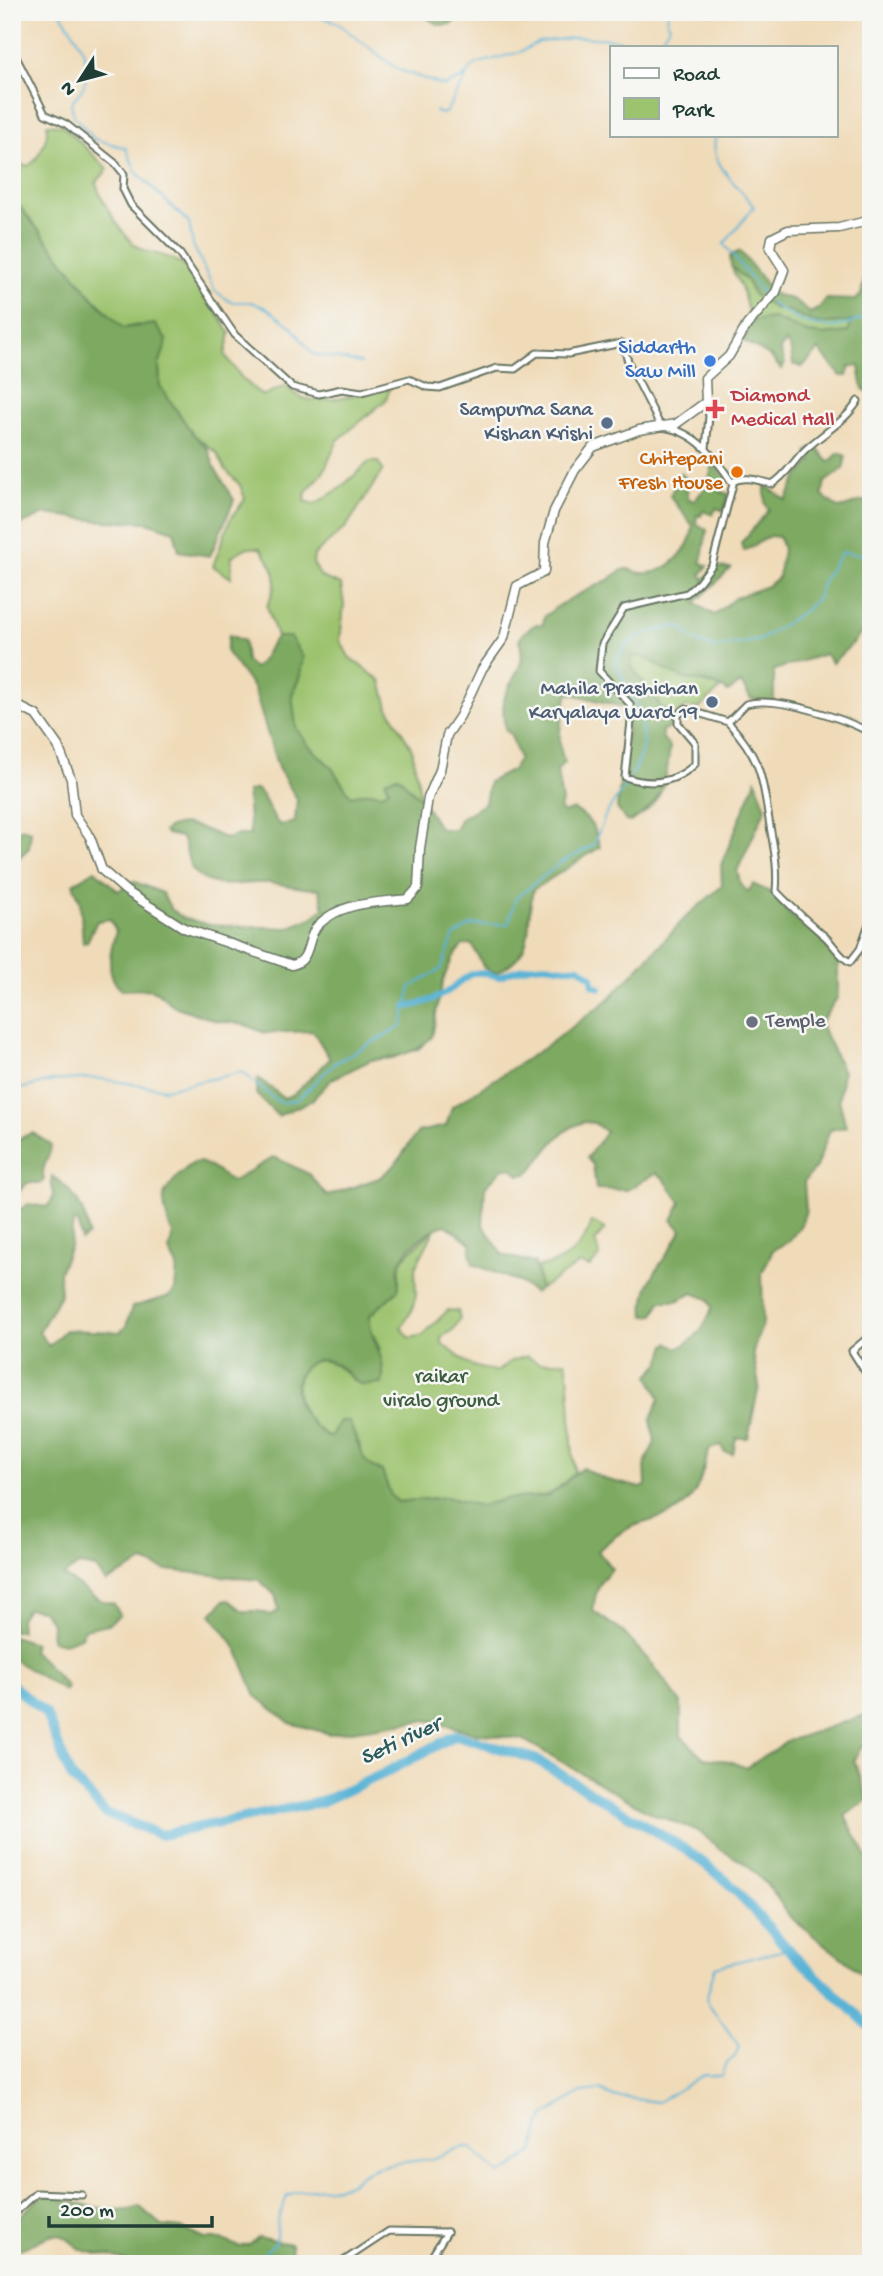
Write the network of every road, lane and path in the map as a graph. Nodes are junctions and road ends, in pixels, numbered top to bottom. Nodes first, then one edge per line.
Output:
1 (12, 49) edge
2 (871, 220) edge
3 (859, 401) dead end
4 (706, 402) junction
5 (661, 428) junction
6 (706, 451) junction
7 (732, 482) junction
8 (12, 703) edge
9 (728, 722) junction
10 (871, 733) edge
11 (871, 918) edge
12 (871, 1335) edge
13 (871, 1381) edge
14 (82, 2195) dead end
15 (12, 2215) edge
16 (339, 2264) edge
17 (427, 2264) edge

1 - 5 street
2 - 4 main road
3 - 7 street
4 - 5 main road
4 - 6 street
5 - 6 street
5 - 8 main road
6 - 7 street
7 - 9 street
9 - 10 street
9 - 11 street
12 - 13 street
14 - 15 street
16 - 17 street

